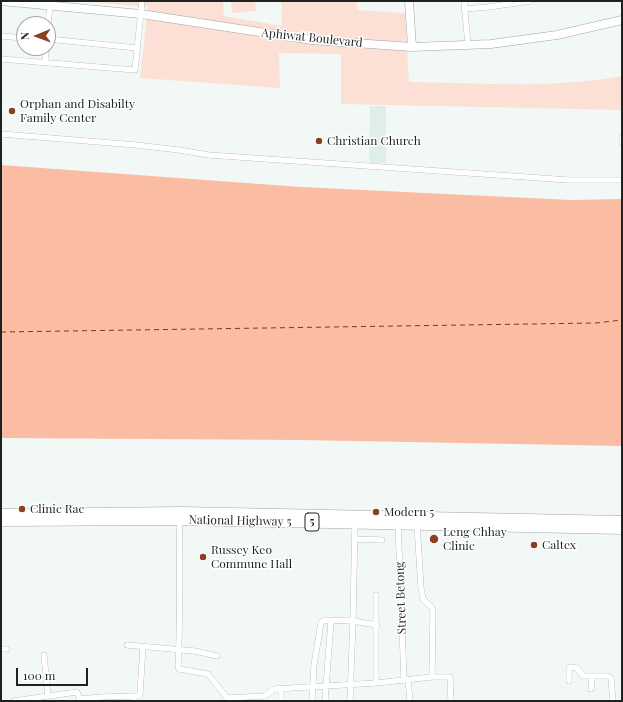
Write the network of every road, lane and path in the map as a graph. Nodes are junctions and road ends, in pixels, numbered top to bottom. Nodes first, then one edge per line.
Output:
1 (1, 1) edge
2 (142, 1) edge
3 (409, 1) edge
4 (464, 1) edge
5 (531, 1) edge
6 (50, 5) junction
7 (464, 9) junction
8 (141, 14) junction
9 (49, 16) edge
10 (622, 20) edge
11 (1, 36) edge
12 (16, 37) edge
13 (56, 41) edge
14 (468, 45) junction
15 (412, 47) junction
16 (137, 48) junction
17 (45, 56) edge
18 (1, 59) edge
19 (45, 62) junction
20 (1, 134) edge
21 (622, 138) edge
22 (622, 143) edge
23 (622, 180) edge
24 (1, 514) edge
25 (355, 519) junction
26 (180, 520) junction
27 (398, 520) junction
28 (1, 521) edge
29 (417, 521) junction
30 (622, 521) edge
31 (622, 529) edge
32 (354, 539) junction
33 (382, 540) dead end
34 (376, 595) dead end
35 (331, 621) junction
36 (353, 621) junction
37 (377, 625) junction
38 (127, 645) dead end
39 (143, 646) junction
40 (179, 649) junction
41 (44, 655) dead end
42 (218, 656) dead end
43 (432, 677) junction
44 (592, 677) junction
45 (406, 679) junction
46 (569, 681) dead end
47 (376, 683) junction
48 (350, 684) junction
49 (326, 686) junction
50 (312, 688) junction
51 (281, 689) junction
52 (591, 689) dead end
53 (48, 696) junction
54 (134, 699) edge
55 (248, 699) edge
56 (80, 700) edge
57 (234, 700) edge
58 (14, 701) edge
59 (281, 701) edge
60 (312, 701) edge
61 (325, 701) edge
62 (350, 701) edge
63 (410, 701) edge
64 (451, 701) edge
65 (613, 701) edge

1 - 6 street, Aphiwat Boulevard
2 - 8 street
3 - 15 street
4 - 7 street
5 - 7 street
6 - 8 street, Aphiwat Boulevard
6 - 9 street
7 - 14 street
8 - 15 street, Aphiwat Boulevard
8 - 16 street
10 - 14 street, Aphiwat Boulevard
11 - 12 street
13 - 16 street
14 - 15 street, Aphiwat Boulevard
16 - 19 street
17 - 19 street
18 - 19 street
20 - 23 street
21 - 22 street
24 - 25 highway, National Highway 5 / 5
25 - 26 highway, National Highway 5 / 5
25 - 27 highway, National Highway 5 / 5
25 - 32 street
26 - 28 highway, National Highway 5 / 5
26 - 40 street
27 - 29 highway, National Highway 5 / 5
27 - 45 street, Street Betong
29 - 30 highway, National Highway 5 / 5
29 - 31 highway, National Highway 5 / 5
29 - 43 street
32 - 33 street
32 - 36 street
34 - 37 street
35 - 36 street
35 - 49 street
35 - 50 street
36 - 37 street
36 - 48 street
37 - 47 street
38 - 39 street
39 - 40 street
39 - 54 street
40 - 42 street
40 - 57 street
41 - 53 street
43 - 45 street
43 - 64 street
44 - 46 street
44 - 52 street
44 - 65 street
45 - 47 street
45 - 63 street, Street Betong
47 - 48 street
48 - 49 street
48 - 62 street
49 - 50 street
49 - 61 street
50 - 51 street
50 - 60 street
51 - 55 street
51 - 59 street
53 - 56 street
53 - 58 street
54 - 56 street
55 - 57 street

